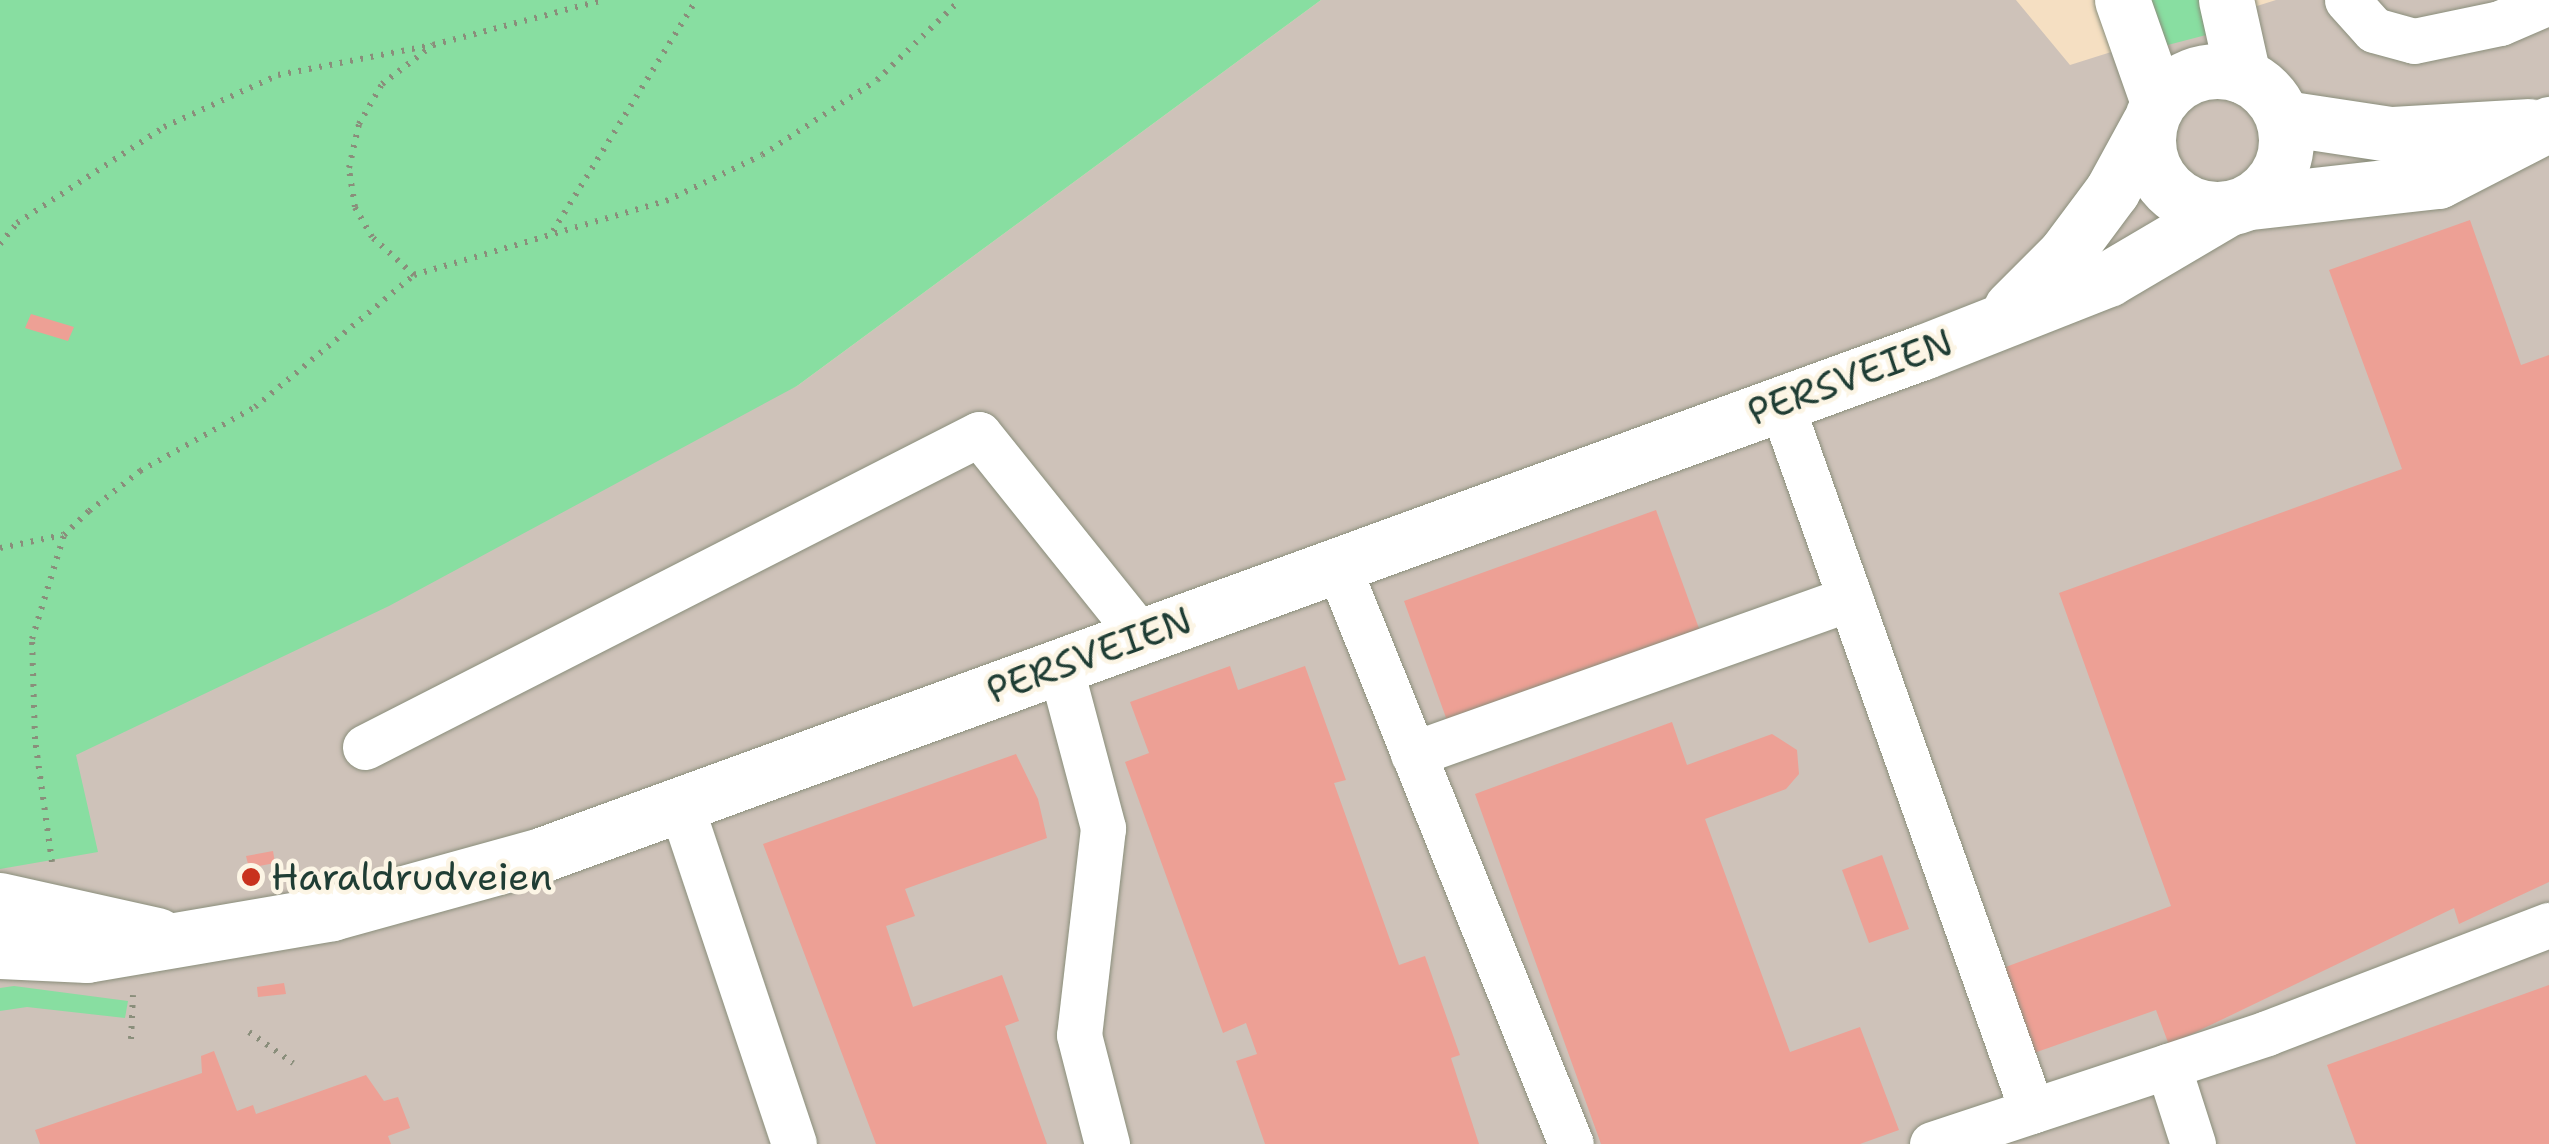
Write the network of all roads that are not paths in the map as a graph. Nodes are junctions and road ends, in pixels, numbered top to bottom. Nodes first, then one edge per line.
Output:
1 (2122, 0) edge
2 (2226, 0) edge
3 (2347, 0) edge
4 (2549, 2) edge
5 (2242, 76) junction
6 (2154, 112) junction
7 (2284, 118) junction
8 (2546, 125) edge
9 (2239, 206) junction
10 (1998, 320) junction
11 (1781, 404) junction
12 (1337, 564) junction
13 (1850, 598) junction
14 (1141, 636) junction
15 (1060, 666) junction
16 (366, 746) dead end
17 (1413, 754) junction
18 (681, 806) junction
19 (0, 900) edge
20 (2549, 925) edge
21 (165, 937) junction
22 (0, 951) edge
23 (2168, 1066) junction
24 (2032, 1111) junction
25 (794, 1144) edge
26 (1107, 1144) edge
27 (1570, 1144) edge
28 (1932, 1144) edge
29 (2193, 1144) edge

1 - 6 main road
2 - 5 main road
3 - 4 lane
5 - 6 main road
5 - 7 main road
6 - 9 main road
6 - 10 main road, PERSVEIEN
7 - 8 main road, PERSVEIEN
7 - 9 main road
8 - 9 main road, PERSVEIEN
9 - 10 main road, PERSVEIEN
10 - 11 main road, PERSVEIEN
11 - 12 main road, PERSVEIEN
11 - 13 lane
12 - 14 main road, PERSVEIEN
12 - 17 lane
13 - 17 lane
13 - 24 lane
14 - 15 main road, PERSVEIEN
14 - 16 lane
15 - 18 main road, PERSVEIEN
15 - 26 lane
17 - 27 lane
18 - 21 main road, PERSVEIEN
18 - 25 lane
19 - 21 main road, PERSVEIEN
20 - 23 lane
21 - 22 main road, PERSVEIEN
23 - 24 lane
23 - 29 lane
24 - 28 lane

